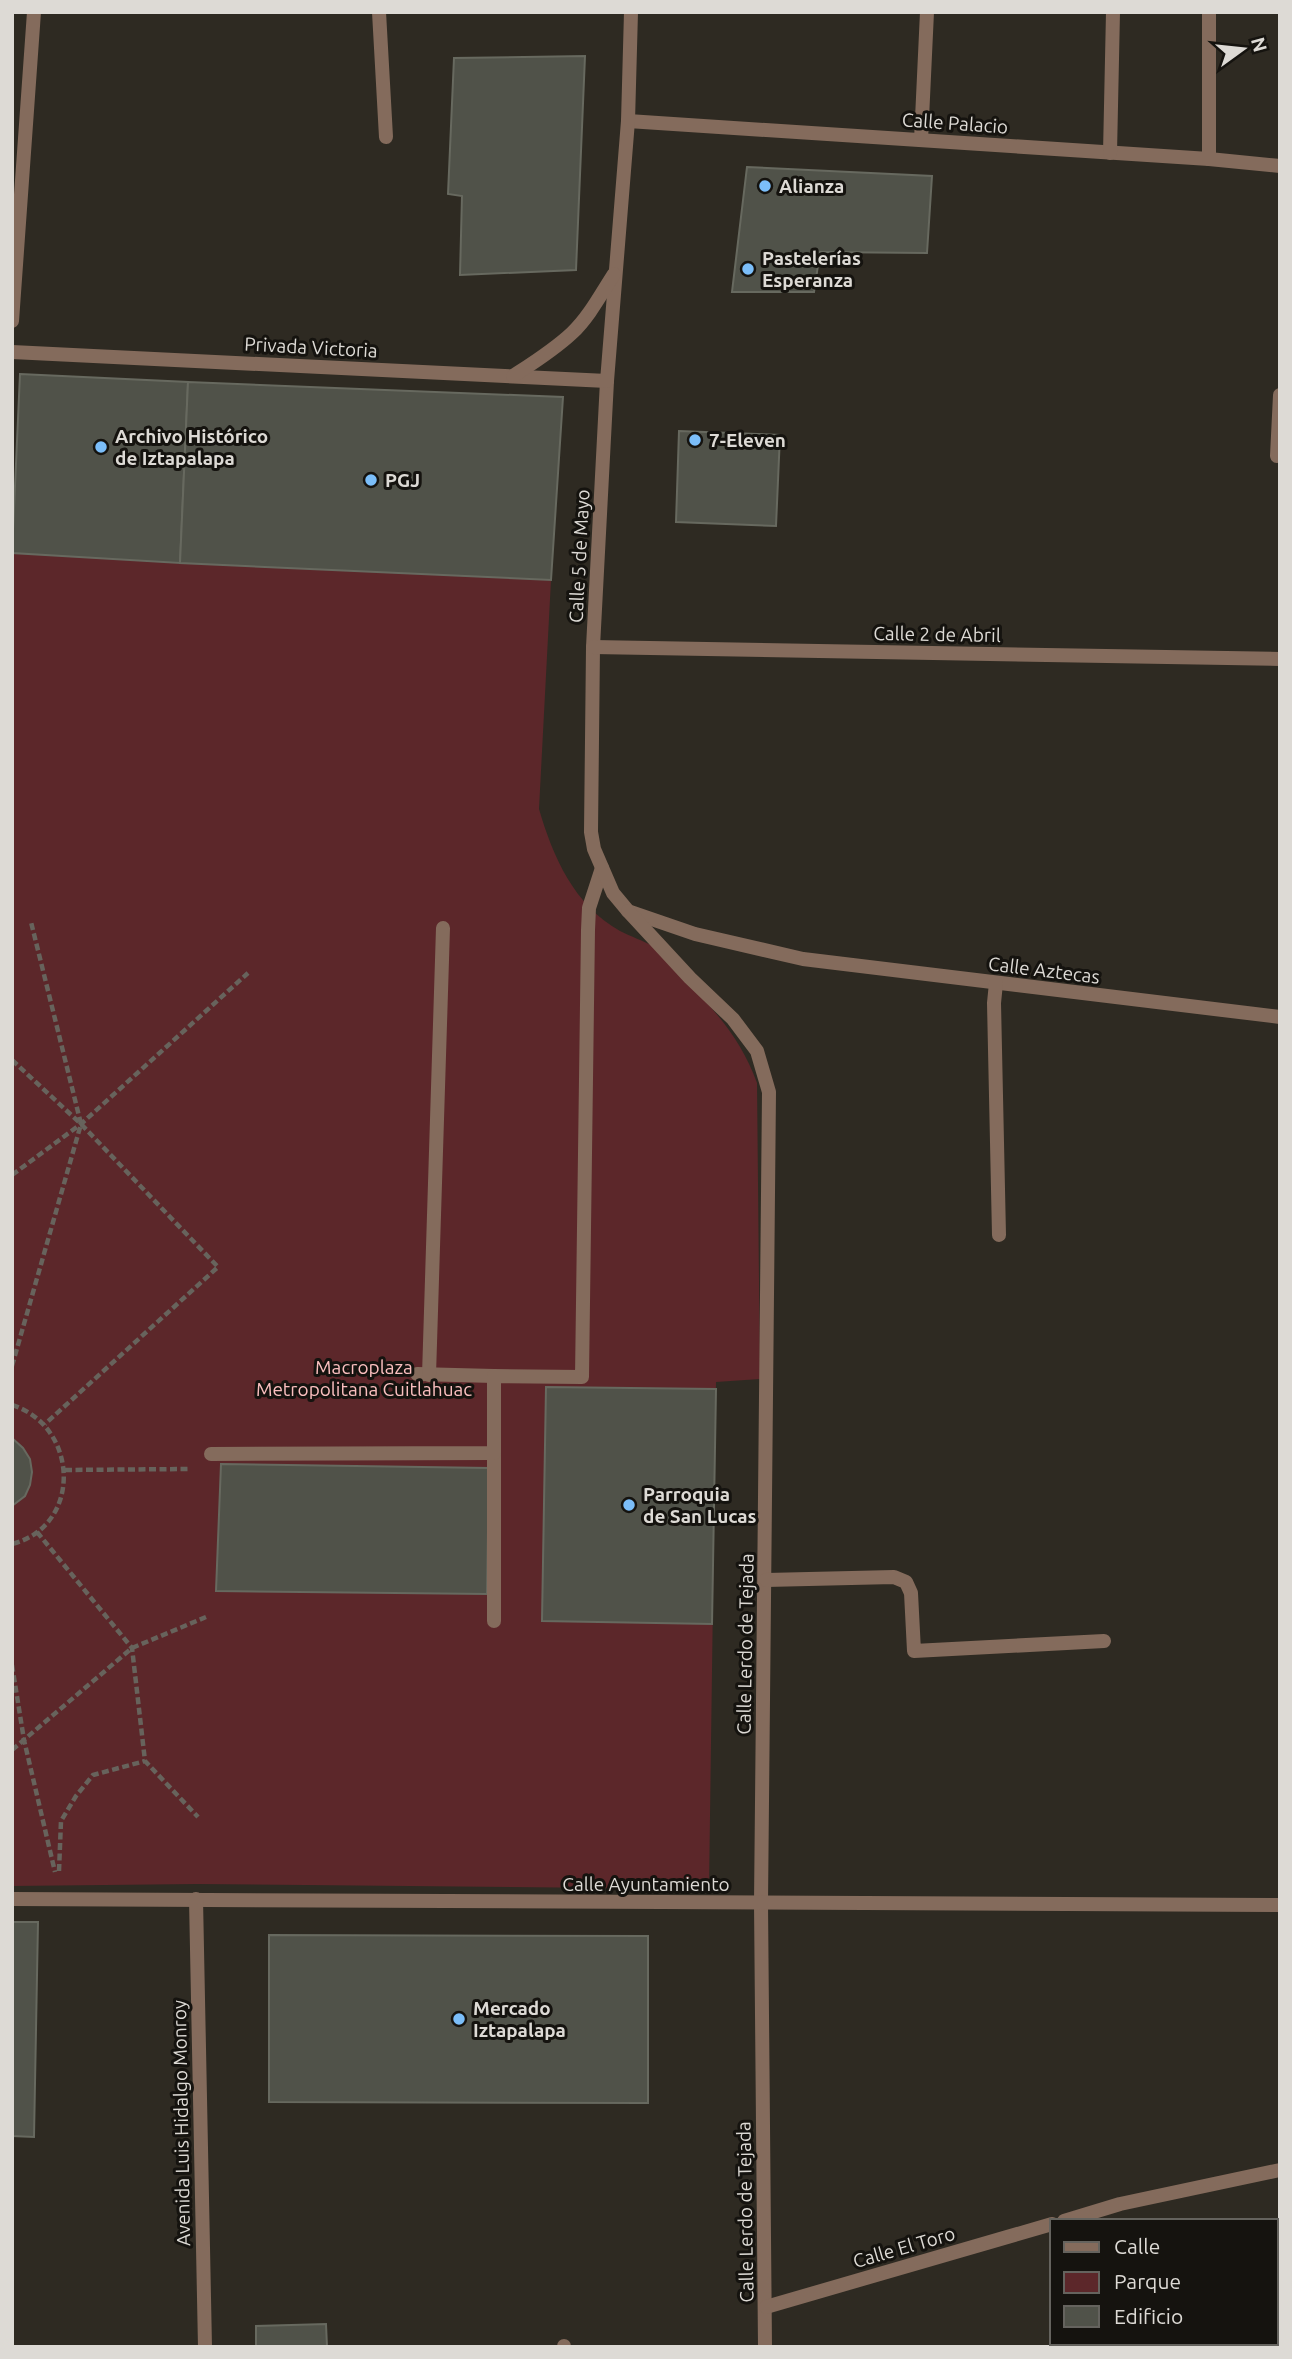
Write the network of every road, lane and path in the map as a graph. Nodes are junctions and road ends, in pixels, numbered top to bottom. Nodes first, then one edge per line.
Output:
1 (34, 12) edge
2 (379, 12) edge
3 (631, 12) edge
4 (927, 12) edge
5 (1113, 12) edge
6 (1209, 12) edge
7 (628, 121) junction
8 (386, 137) dead end
9 (921, 140) junction
10 (1110, 153) junction
11 (1209, 159) junction
12 (1280, 166) edge
13 (616, 270) junction
14 (12, 321) edge
15 (12, 352) edge
16 (513, 376) junction
17 (607, 381) junction
18 (1280, 395) edge
19 (1277, 456) dead end
20 (593, 647) junction
21 (1280, 659) edge
22 (601, 868) junction
23 (628, 911) junction
24 (31, 922) dead end
25 (443, 928) dead end
26 (248, 972) dead end
27 (996, 984) junction
28 (1280, 1017) edge
29 (12, 1059) edge
30 (81, 1124) junction
31 (12, 1175) edge
32 (999, 1235) dead end
33 (12, 1366) edge
34 (494, 1377) junction
35 (12, 1405) edge
36 (46, 1424) junction
37 (494, 1453) junction
38 (211, 1454) dead end
39 (198, 1469) dead end
40 (65, 1470) junction
41 (37, 1532) junction
42 (12, 1544) edge
43 (766, 1580) junction
44 (206, 1617) dead end
45 (494, 1620) dead end
46 (1104, 1641) dead end
47 (132, 1648) junction
48 (12, 1665) edge
49 (24, 1740) junction
50 (12, 1750) edge
51 (145, 1761) junction
52 (198, 1817) dead end
53 (12, 1899) edge
54 (196, 1899) junction
55 (761, 1903) junction
56 (1280, 1905) edge
57 (1280, 2170) edge
58 (1120, 2204) junction
59 (1071, 2219) edge
60 (1122, 2219) edge
61 (1050, 2225) edge
62 (766, 2307) junction
63 (205, 2347) edge
64 (765, 2347) edge

1 - 14 street
2 - 8 street
3 - 7 street, Calle 5 de Mayo
4 - 9 street
5 - 10 street
6 - 11 street
7 - 9 street, Calle Palacio
7 - 13 street, Calle 5 de Mayo
9 - 10 street, Calle Palacio
10 - 11 street, Calle Palacio
11 - 12 street, Calle Palacio
13 - 16 street
13 - 17 street, Calle 5 de Mayo
15 - 16 street, Privada Victoria
16 - 17 street, Privada Victoria
17 - 20 street, Calle 5 de Mayo
18 - 19 street
20 - 21 street, Calle 2 de Abril
20 - 22 street, Calle 5 de Mayo
22 - 23 street, Calle 5 de Mayo
22 - 34 street
23 - 27 street, Calle Aztecas
23 - 43 street, Calle Lerdo de Tejada
24 - 30 path
25 - 34 street
26 - 30 path
27 - 28 street, Calle Aztecas
27 - 32 street
29 - 30 path
30 - 31 path
30 - 33 path
30 - 36 path
34 - 37 street
35 - 36 path
36 - 40 path
37 - 38 street
37 - 45 street
39 - 40 path
40 - 41 path
41 - 42 path
41 - 47 path
43 - 46 street
43 - 55 street, Calle Lerdo de Tejada
44 - 47 path
47 - 49 path
47 - 51 path
48 - 49 path
49 - 50 path
49 - 51 path
51 - 52 path
53 - 54 street, Calle Ayuntamiento
54 - 55 street, Calle Ayuntamiento
54 - 63 street, Avenida Luis Hidalgo Monroy
55 - 56 street, Calle Ayuntamiento
55 - 62 street, Calle Lerdo de Tejada
57 - 58 street
58 - 59 street
58 - 60 street
61 - 62 street, Calle El Toro
62 - 64 street, Calle Lerdo de Tejada

